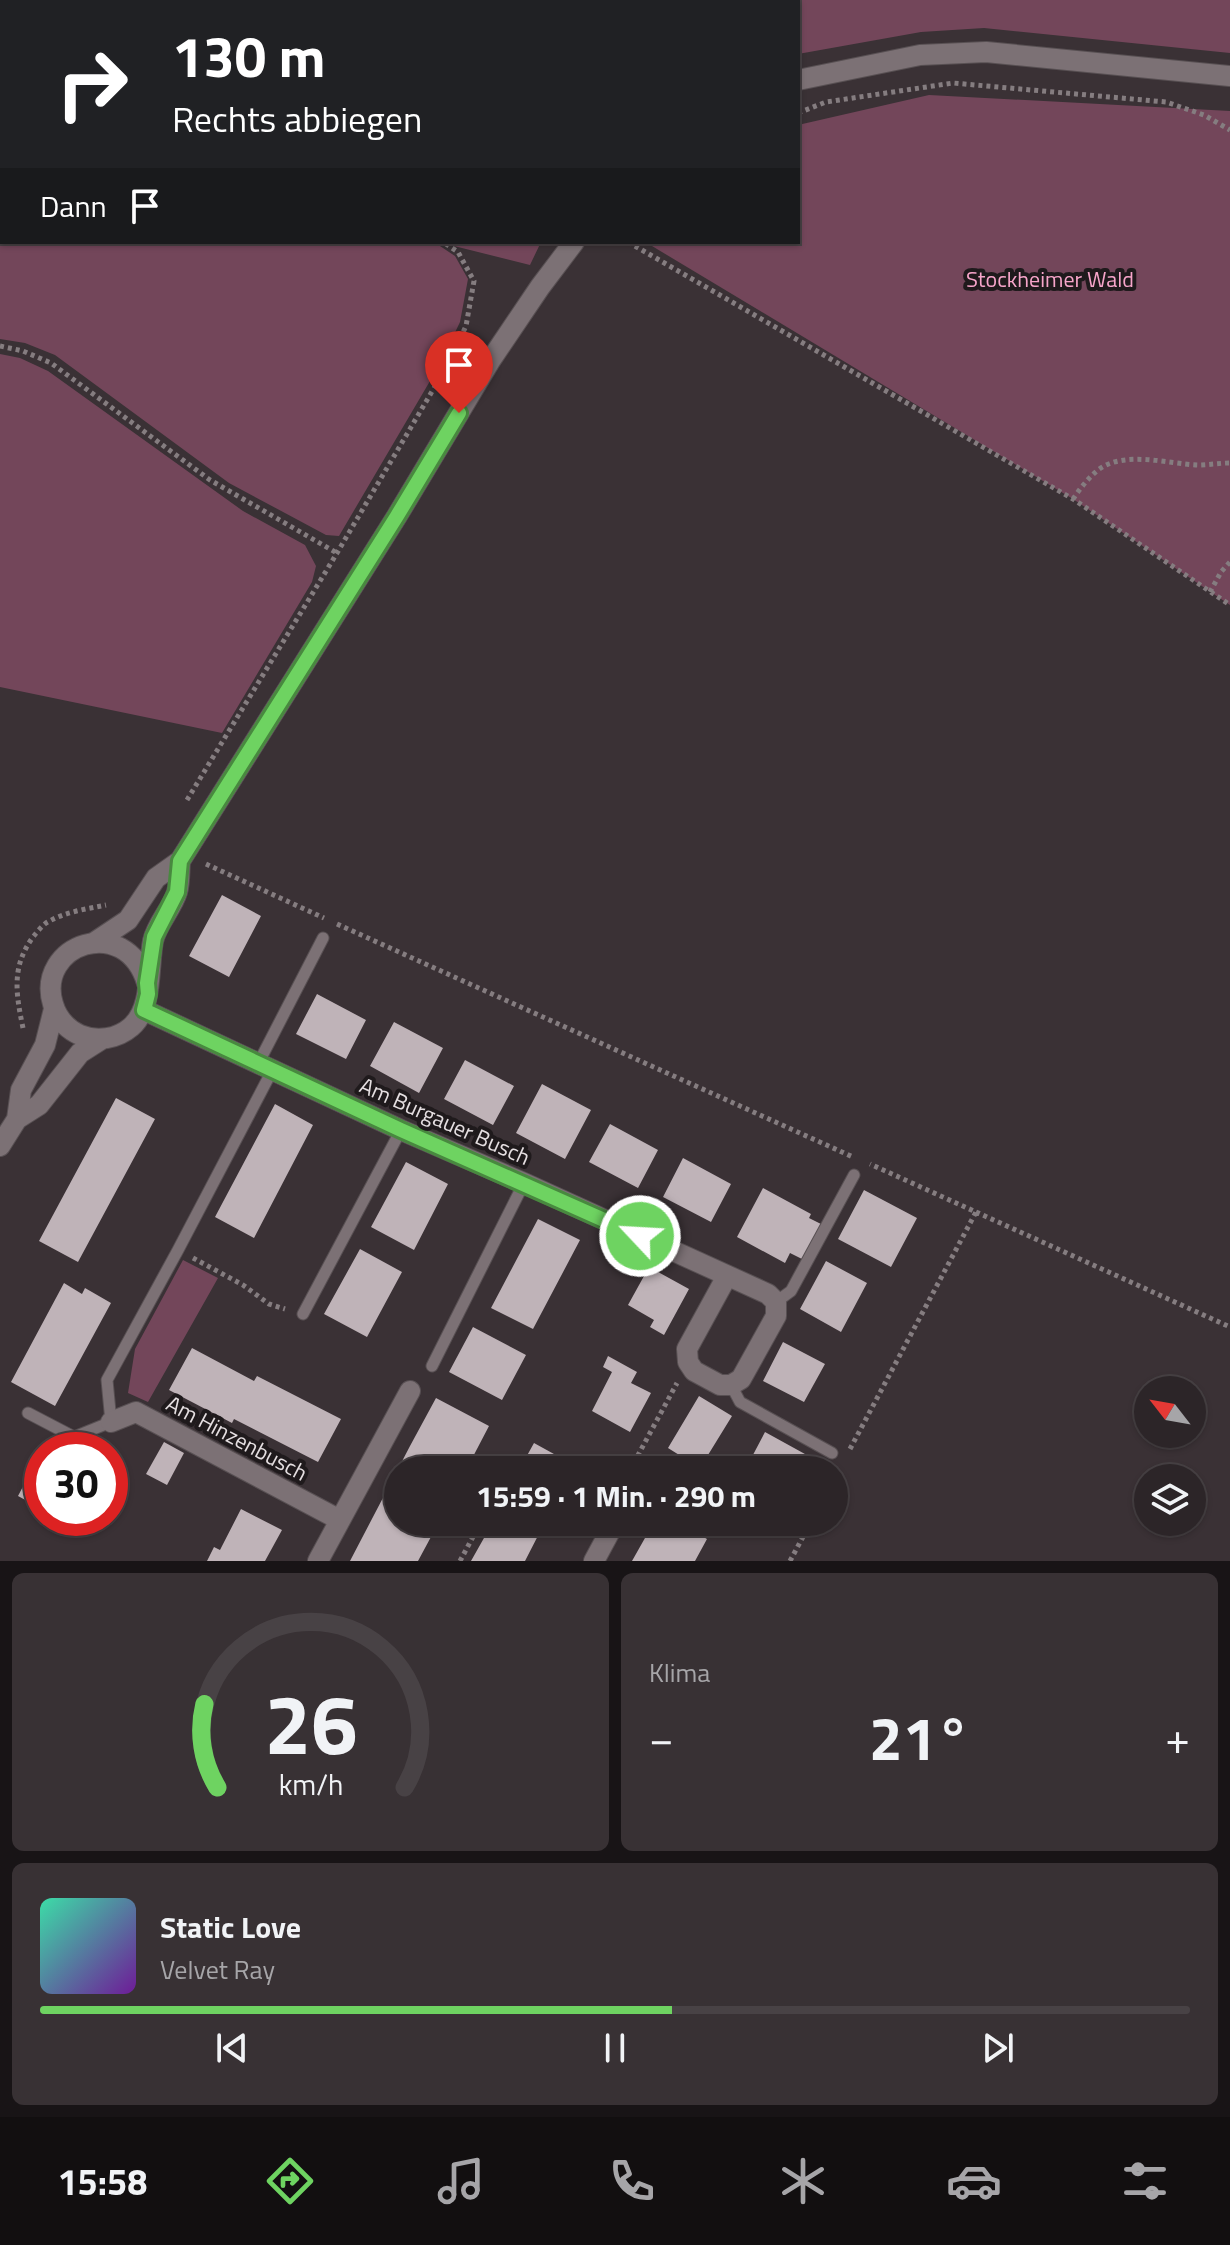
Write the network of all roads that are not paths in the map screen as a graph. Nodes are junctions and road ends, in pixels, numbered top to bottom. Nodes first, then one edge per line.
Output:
1 (1230, 76) edge
2 (800, 80) edge
3 (572, 244) edge
4 (182, 858) junction
5 (323, 938) dead end
6 (95, 942) junction
7 (147, 983) junction
8 (54, 1009) junction
9 (144, 1010) junction
10 (102, 1039) junction
11 (266, 1066) junction
12 (17, 1119) junction
13 (401, 1130) junction
14 (0, 1146) edge
15 (854, 1175) dead end
16 (524, 1183) junction
17 (727, 1276) junction
18 (776, 1302) junction
19 (303, 1314) road end
20 (432, 1366) dead end
21 (731, 1385) junction
22 (410, 1391) dead end
23 (28, 1413) dead end
24 (111, 1422) junction
25 (832, 1453) dead end
26 (340, 1520) junction
27 (607, 1536) edge
28 (318, 1561) edge
29 (594, 1561) edge

1 - 2 main road
3 - 4 main road
4 - 6 main road
4 - 7 main road
5 - 11 lane
6 - 7 main road
6 - 8 main road
7 - 9 main road
8 - 10 main road
8 - 12 main road
9 - 10 main road
9 - 11 main road, Am Burgauer Busch
10 - 12 main road
11 - 13 main road, Am Burgauer Busch
11 - 24 lane
12 - 14 main road
13 - 16 main road, Am Burgauer Busch
13 - 19 lane
15 - 18 lane
16 - 17 main road, Am Burgauer Busch
16 - 20 lane
17 - 18 main road, Am Burgauer Busch
17 - 21 main road
18 - 21 main road
21 - 25 lane
22 - 26 main road
23 - 24 lane
24 - 26 main road, Am Hinzenbusch
26 - 28 main road
27 - 29 main road

